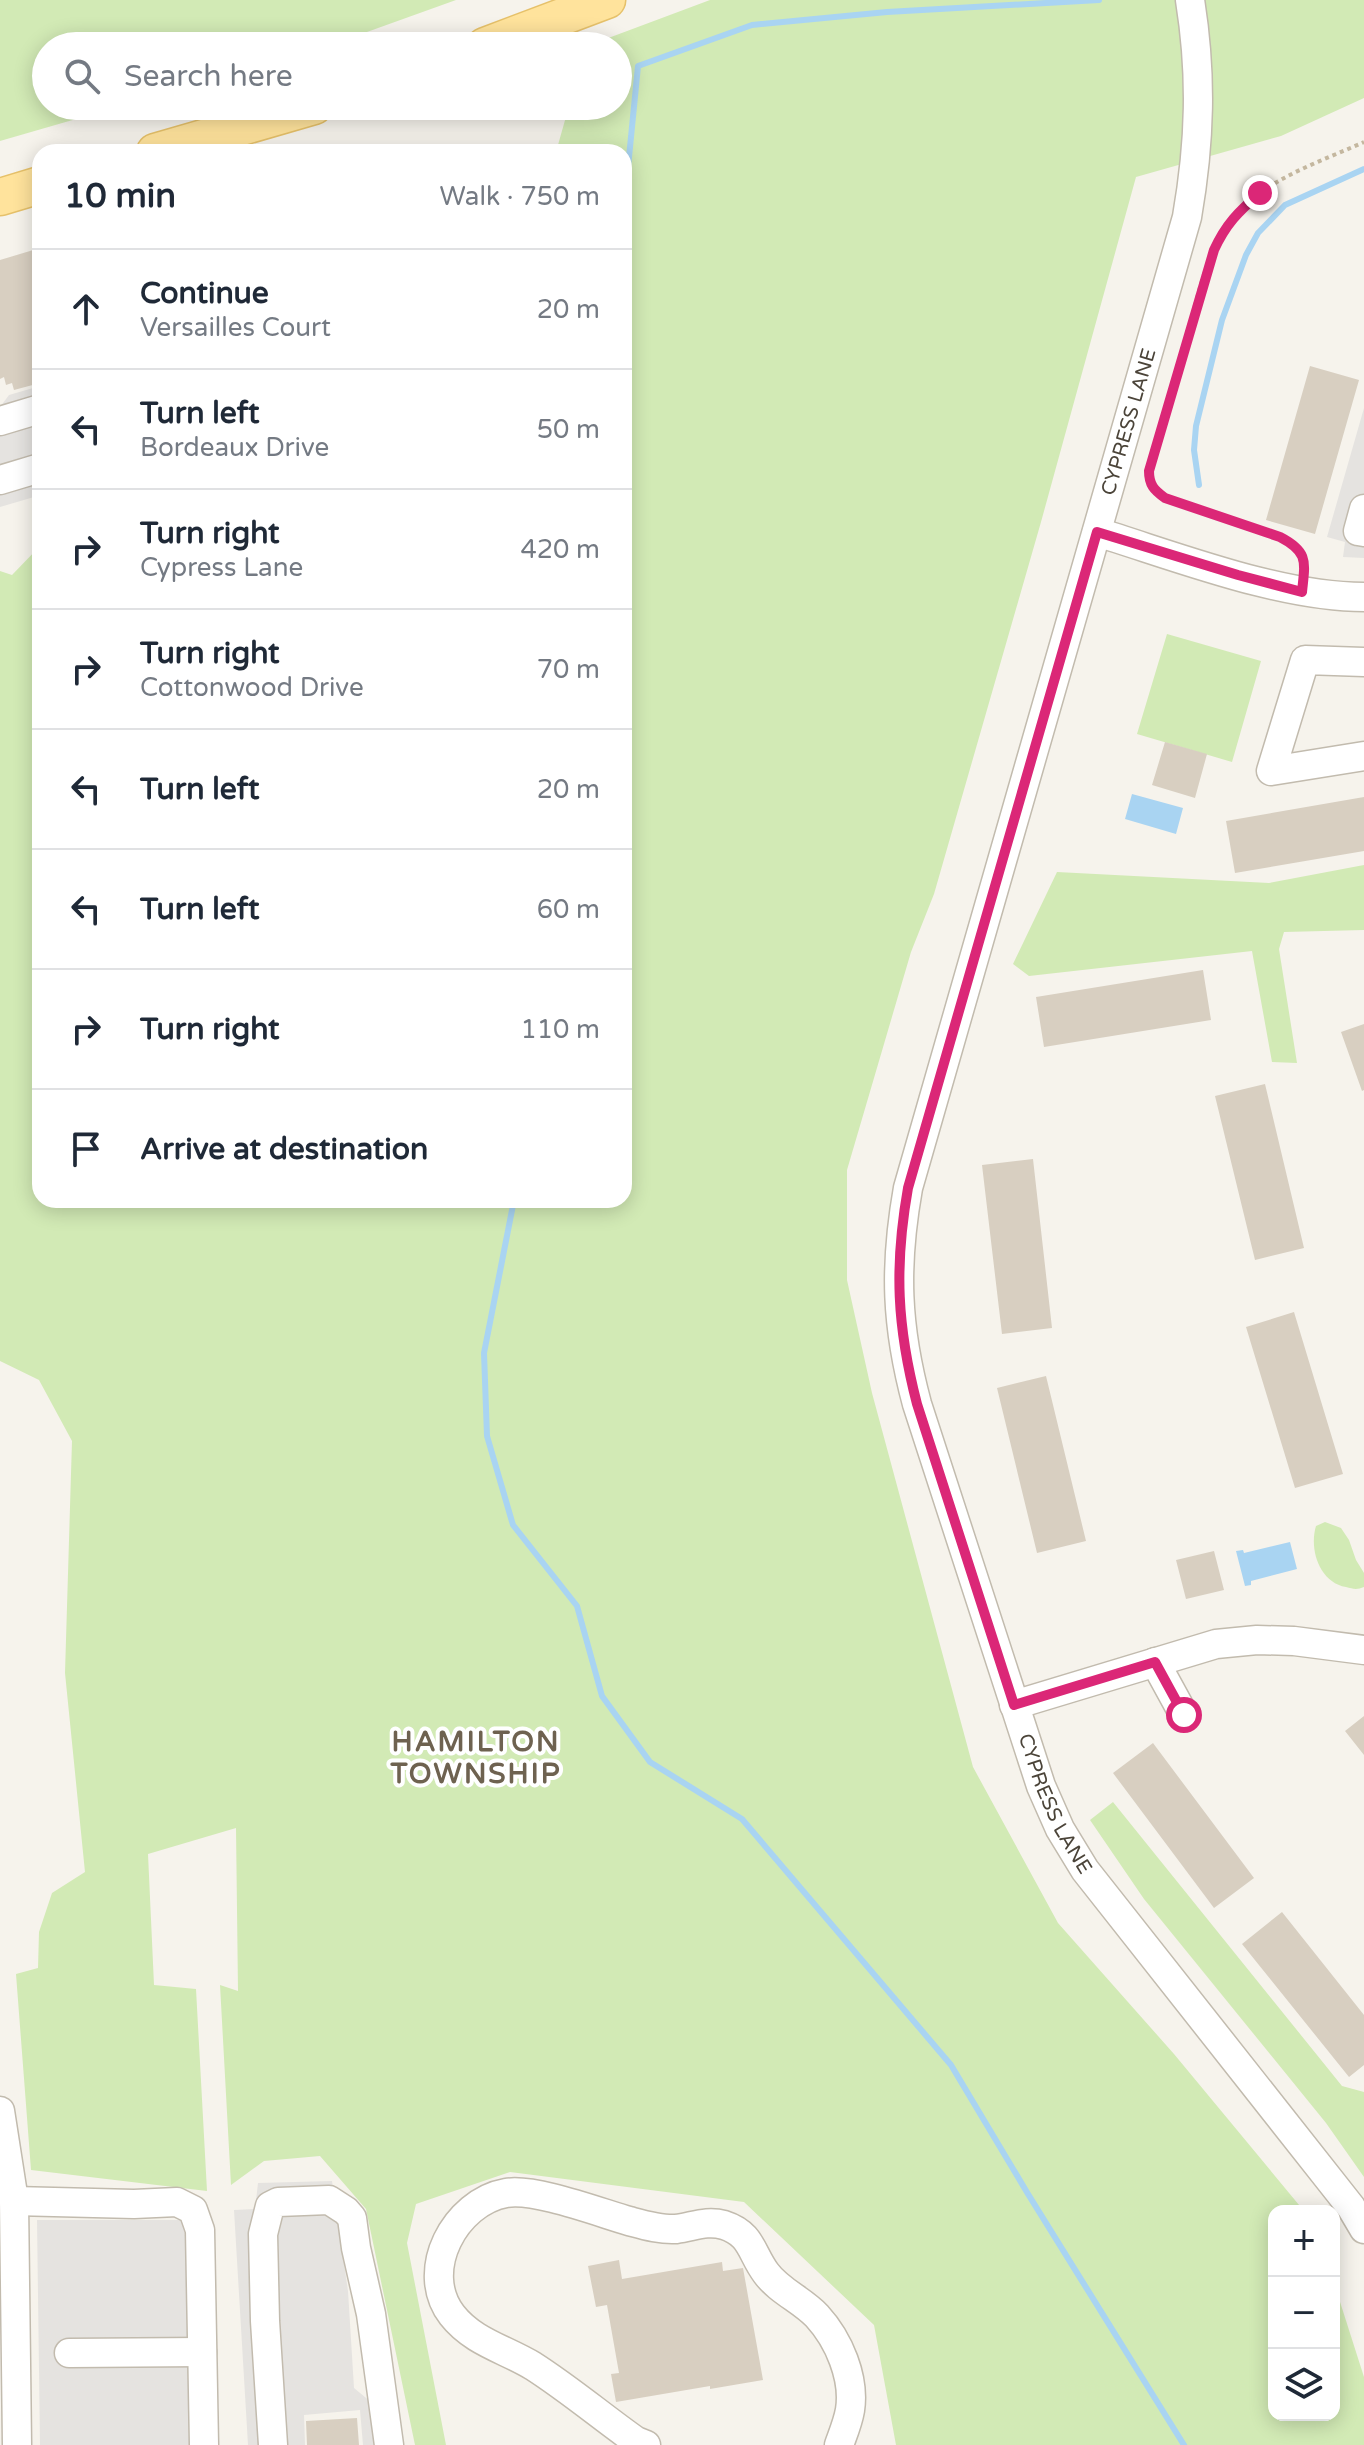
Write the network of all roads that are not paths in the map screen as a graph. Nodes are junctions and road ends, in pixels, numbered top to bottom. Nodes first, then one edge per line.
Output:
1 (607, 0) edge
2 (1190, 0) edge
3 (522, 32) edge
4 (266, 120) edge
5 (183, 144) edge
6 (32, 187) edge
7 (0, 197) edge
8 (32, 411) edge
9 (0, 421) edge
10 (32, 470) edge
11 (0, 480) edge
12 (1364, 509) edge
13 (1097, 532) junction
14 (1364, 532) edge
15 (1364, 597) edge
16 (1364, 662) edge
17 (1364, 756) edge
18 (1364, 1650) edge
19 (1155, 1662) junction
20 (1014, 1705) junction
21 (1184, 1715) dead end
22 (0, 2111) edge
23 (14, 2201) junction
24 (1364, 2229) edge
25 (202, 2352) junction
26 (69, 2353) dead end
27 (17, 2445) edge
28 (204, 2445) edge
29 (273, 2445) edge
30 (389, 2445) edge
31 (646, 2445) edge
32 (839, 2445) edge

1 - 3 main road
2 - 13 street, CYPRESS LANE
4 - 5 main road
6 - 7 main road
8 - 9 street
10 - 11 street
12 - 14 street
13 - 15 street
13 - 20 street, CYPRESS LANE
16 - 17 street
18 - 19 street
19 - 20 street
19 - 21 street
20 - 24 street, CYPRESS LANE
22 - 23 street
23 - 25 street
23 - 27 street
25 - 26 street
25 - 28 street
29 - 30 street
31 - 32 street

